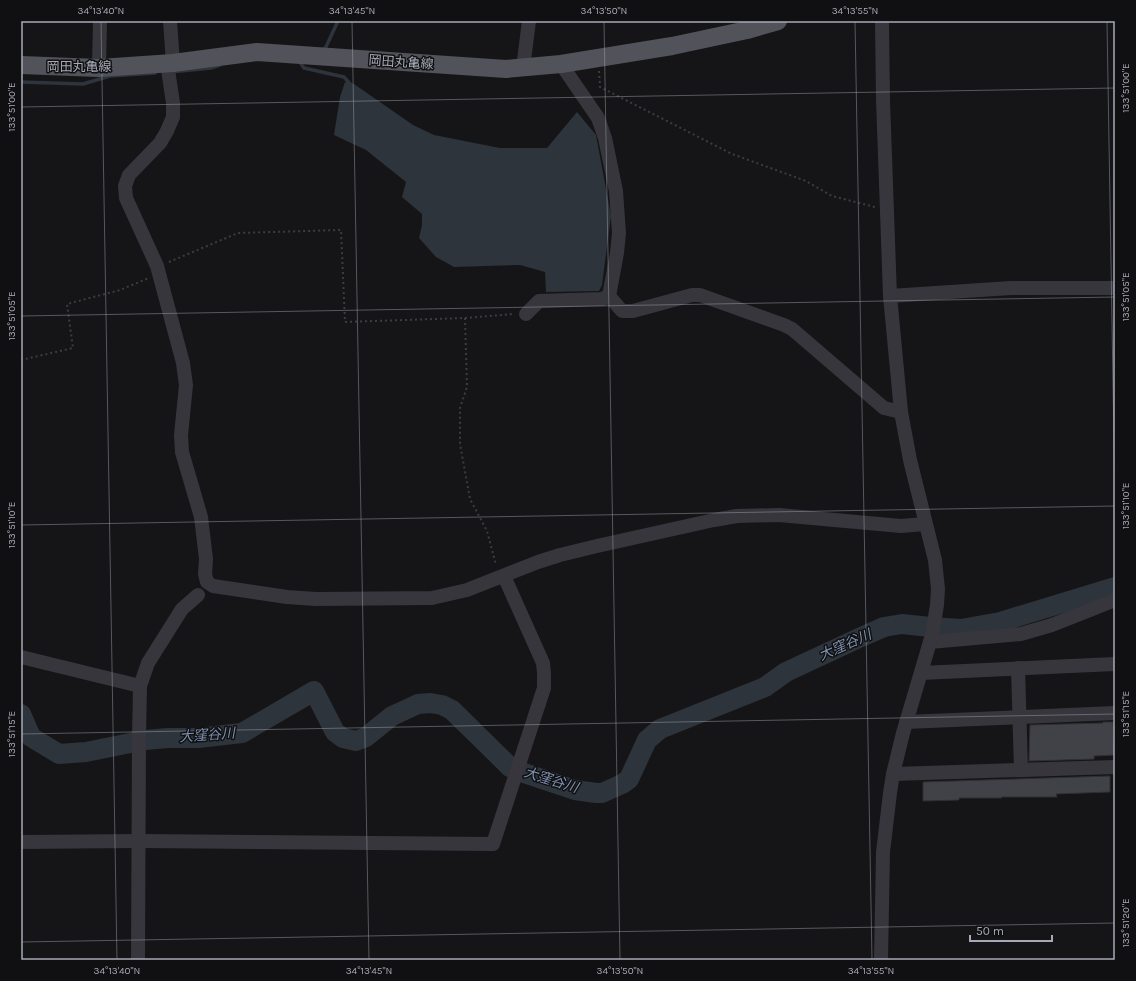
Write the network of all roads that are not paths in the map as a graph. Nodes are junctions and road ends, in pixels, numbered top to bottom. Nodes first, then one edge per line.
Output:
1 (100, 21) edge
2 (170, 21) edge
3 (530, 21) edge
4 (778, 21) edge
5 (882, 21) edge
6 (561, 64) junction
7 (21, 65) edge
8 (99, 68) junction
9 (169, 68) junction
10 (523, 68) junction
11 (1115, 288) edge
12 (608, 296) junction
13 (890, 296) junction
14 (526, 314) road end
15 (901, 412) junction
16 (925, 524) junction
17 (502, 577) junction
18 (198, 595) dead end
19 (1115, 600) edge
20 (932, 633) junction
21 (21, 657) edge
22 (1115, 664) edge
23 (1018, 668) junction
24 (921, 673) junction
25 (140, 686) junction
26 (1115, 713) edge
27 (1020, 717) junction
28 (906, 722) junction
29 (1115, 767) edge
30 (1022, 770) junction
31 (893, 774) junction
32 (139, 841) junction
33 (21, 842) edge
34 (138, 960) edge
35 (881, 960) edge

1 - 8 street
2 - 9 street
3 - 10 street
4 - 6 main road, 岡田丸亀線
5 - 13 street
6 - 10 main road, 岡田丸亀線
6 - 12 street
7 - 8 main road, 岡田丸亀線
8 - 9 main road, 岡田丸亀線
9 - 10 main road, 岡田丸亀線
9 - 17 street
11 - 13 street
12 - 14 street
12 - 15 street
13 - 15 street
15 - 16 street
16 - 17 street
16 - 20 street
17 - 32 street
18 - 25 street
19 - 20 street
20 - 24 street
21 - 25 street
22 - 23 street
23 - 24 street
23 - 27 street
24 - 28 street
25 - 32 street
26 - 27 street
27 - 28 street
27 - 30 street
28 - 31 street
29 - 30 street
30 - 31 street
31 - 35 street
32 - 33 street
32 - 34 street

